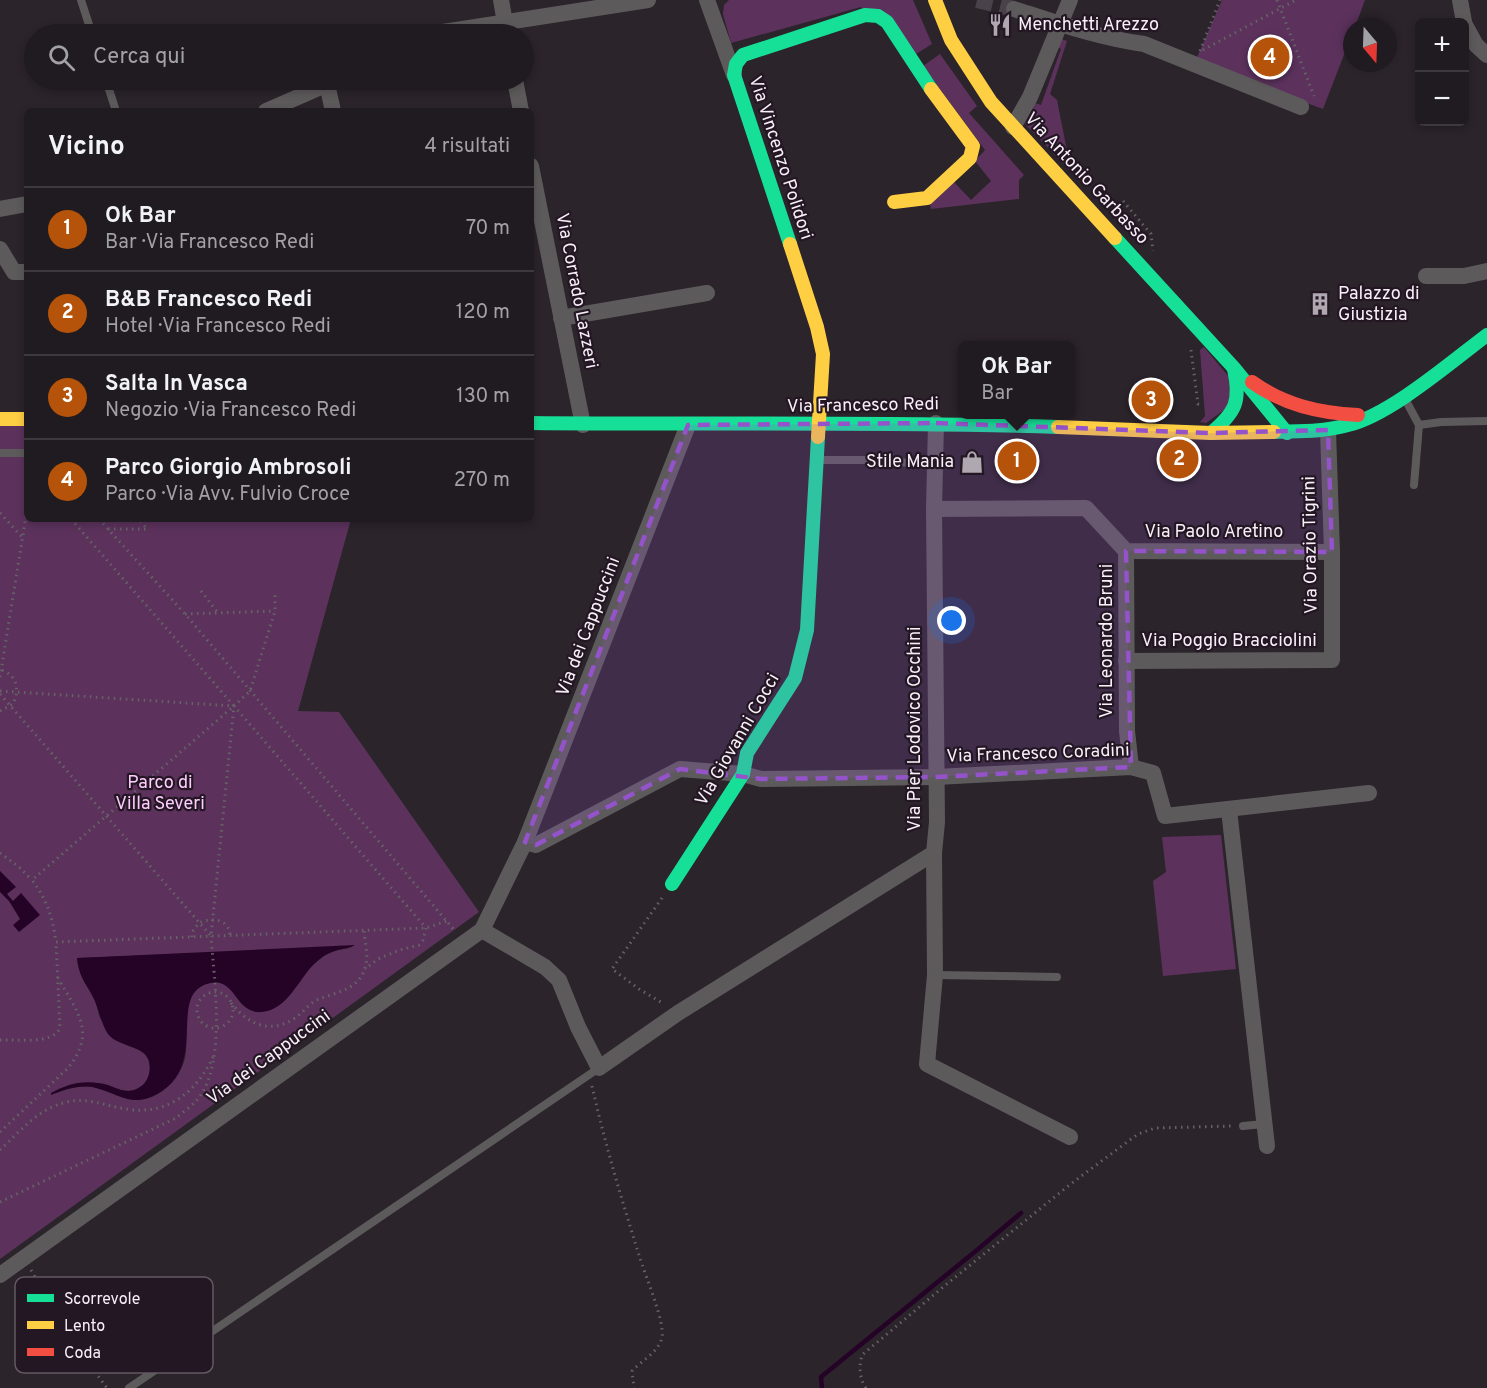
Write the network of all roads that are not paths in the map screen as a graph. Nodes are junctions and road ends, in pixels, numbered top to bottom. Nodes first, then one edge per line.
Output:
1 (81, 0) edge
2 (501, 0) edge
3 (648, 0) edge
4 (707, 0) edge
5 (935, 0) edge
6 (1070, 0) edge
7 (1014, 9) tunnel mouth
8 (1465, 11) edge
9 (89, 24) edge
10 (505, 24) edge
11 (530, 24) edge
12 (1060, 24) junction
13 (1487, 55) edge
14 (734, 75) junction
15 (109, 90) edge
16 (314, 90) edge
17 (332, 90) edge
18 (517, 90) edge
19 (1308, 102) road end
20 (115, 108) edge
21 (273, 108) edge
22 (333, 108) edge
23 (520, 108) edge
24 (1013, 127) junction
25 (534, 181) edge
26 (894, 202) dead end
27 (24, 205) edge
28 (0, 210) edge
29 (0, 249) edge
30 (1487, 271) edge
31 (24, 272) edge
32 (1426, 276) dead end
33 (707, 293) dead end
34 (561, 318) junction
35 (1487, 335) edge
36 (1234, 368) junction
37 (1404, 396) junction
38 (1371, 416) junction
39 (0, 418) edge
40 (24, 418) edge
41 (1487, 421) edge
42 (534, 423) edge
43 (936, 423) junction
44 (583, 425) junction
45 (819, 425) junction
46 (1419, 425) junction
47 (688, 426) junction
48 (1329, 430) junction
49 (1211, 433) junction
50 (1287, 433) junction
51 (0, 453) edge
52 (24, 453) edge
53 (817, 460) junction
54 (868, 460) dead end
55 (893, 462) dead end
56 (935, 464) junction
57 (1414, 485) dead end
58 (934, 508) junction
59 (1126, 551) junction
60 (1332, 552) junction
61 (1332, 660) joint
62 (1126, 661) junction
63 (1131, 767) junction
64 (743, 774) junction
65 (936, 777) junction
66 (1369, 793) dead end
67 (1229, 810) junction
68 (525, 842) junction
69 (934, 853) junction
70 (672, 884) road end
71 (482, 930) junction
72 (935, 975) junction
73 (1057, 976) dead end
74 (594, 1072) junction
75 (1264, 1124) junction
76 (1243, 1126) road end
77 (1070, 1137) dead end
78 (1267, 1146) dead end
79 (0, 1275) edge
80 (213, 1331) edge
81 (151, 1373) edge
82 (129, 1388) edge

1 - 9 lane
2 - 10 street
3 - 11 street
4 - 14 street
5 - 24 street, Via Antonio Garbasso
6 - 12 street
7 - 12 street
8 - 13 street
12 - 19 street
12 - 24 street
14 - 26 street, Via Vincenzo Polidori
14 - 45 street, Via Vincenzo Polidori
15 - 20 lane
16 - 21 street
17 - 22 street
18 - 23 street
24 - 36 street, Via Antonio Garbasso
25 - 34 street, Via Corrado Lazzeri
27 - 28 street
29 - 31 street
30 - 32 street
33 - 34 street
34 - 44 street, Via Corrado Lazzeri
35 - 37 street, Via Francesco Redi
36 - 38 street, Via Antonio Garbasso
36 - 49 street
36 - 50 street, Via Antonio Garbasso
37 - 38 street, Via Francesco Redi
37 - 46 lane
38 - 48 street, Via Francesco Redi
39 - 40 street
41 - 46 lane
42 - 44 street, Via Francesco Redi
43 - 45 street, Via Francesco Redi
43 - 49 street, Via Francesco Redi
43 - 56 street, Via Pier Lodovico Occhini
44 - 47 street, Via Francesco Redi
45 - 47 street, Via Francesco Redi
45 - 53 street, Via Giovanni Cocci
46 - 57 lane
47 - 68 street, Via dei Cappuccini
48 - 50 street, Via Francesco Redi
48 - 60 street, Via Orazio Tigrini
49 - 50 street, Via Francesco Redi
51 - 52 lane
53 - 54 lane
53 - 64 street, Via Giovanni Cocci
55 - 56 lane
56 - 58 street, Via Pier Lodovico Occhini
58 - 59 street, Via Paolo Aretino
58 - 65 street, Via Pier Lodovico Occhini
59 - 60 street, Via Paolo Aretino
59 - 62 street, Via Leonardo Bruni
60 - 61 street, Via Orazio Tigrini
61 - 62 street, Via Poggio Bracciolini
62 - 63 street, Via Leonardo Bruni
63 - 65 street, Via Francesco Coradini
63 - 67 street, Via Francesco Coradini
64 - 65 street, Via Francesco Coradini
64 - 68 street
64 - 70 street, Via Giovanni Cocci
65 - 69 street, Via Pier Lodovico Occhini
66 - 67 street, Via Francesco Coradini
67 - 75 street
68 - 71 street, Via dei Cappuccini
69 - 72 street
69 - 74 street, Via Pier Lodovico Occhini
71 - 74 street
71 - 79 street, Via dei Cappuccini
72 - 73 lane
72 - 77 street
74 - 80 lane
75 - 76 lane
75 - 78 street
81 - 82 lane

